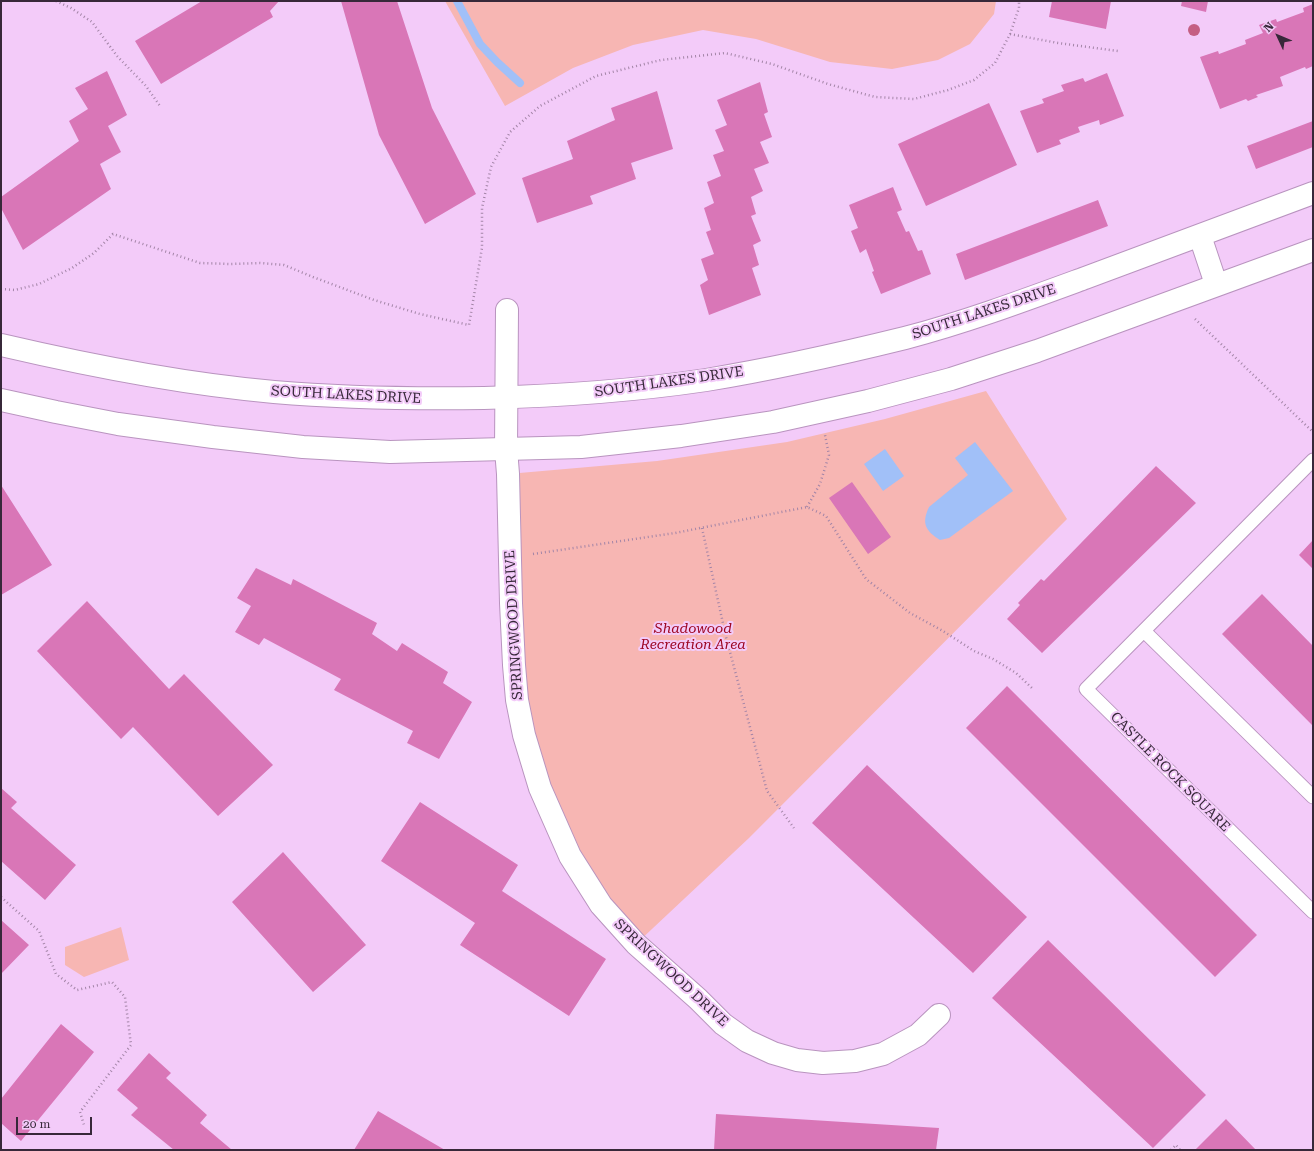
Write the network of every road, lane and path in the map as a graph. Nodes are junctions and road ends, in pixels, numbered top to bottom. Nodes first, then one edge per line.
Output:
1 (56, 1) edge
2 (1019, 1) edge
3 (1010, 34) junction
4 (1118, 51) dead end
5 (160, 106) dead end
6 (1313, 193) edge
7 (1200, 236) junction
8 (1313, 250) edge
9 (1216, 284) junction
10 (1, 289) edge
11 (507, 310) dead end
12 (1190, 315) dead end
13 (1, 345) edge
14 (507, 397) junction
15 (1, 400) edge
16 (1313, 432) edge
17 (825, 433) dead end
18 (506, 449) junction
19 (1313, 460) edge
20 (807, 507) junction
21 (702, 528) junction
22 (531, 554) dead end
23 (1144, 631) junction
24 (1032, 688) dead end
25 (1313, 797) edge
26 (794, 828) dead end
27 (1, 897) edge
28 (1313, 912) edge
29 (939, 1015) dead end
30 (84, 1125) dead end
31 (1171, 1150) edge
32 (1180, 1150) edge

1 - 5 path
2 - 3 path
3 - 4 path
3 - 10 path
6 - 7 main road, SOUTH LAKES DRIVE
7 - 9 main road
7 - 14 main road, SOUTH LAKES DRIVE
8 - 9 main road
9 - 18 main road
11 - 14 main road, SPRINGWOOD DRIVE
12 - 16 path
13 - 14 main road, SOUTH LAKES DRIVE
14 - 18 main road, SPRINGWOOD DRIVE
15 - 18 main road
17 - 20 path
18 - 29 main road, SPRINGWOOD DRIVE
19 - 23 lane, CASTLE ROCK SQUARE
20 - 21 path
20 - 24 path
21 - 22 path
21 - 26 path
23 - 25 lane
23 - 28 lane, CASTLE ROCK SQUARE
27 - 30 path
31 - 32 path

